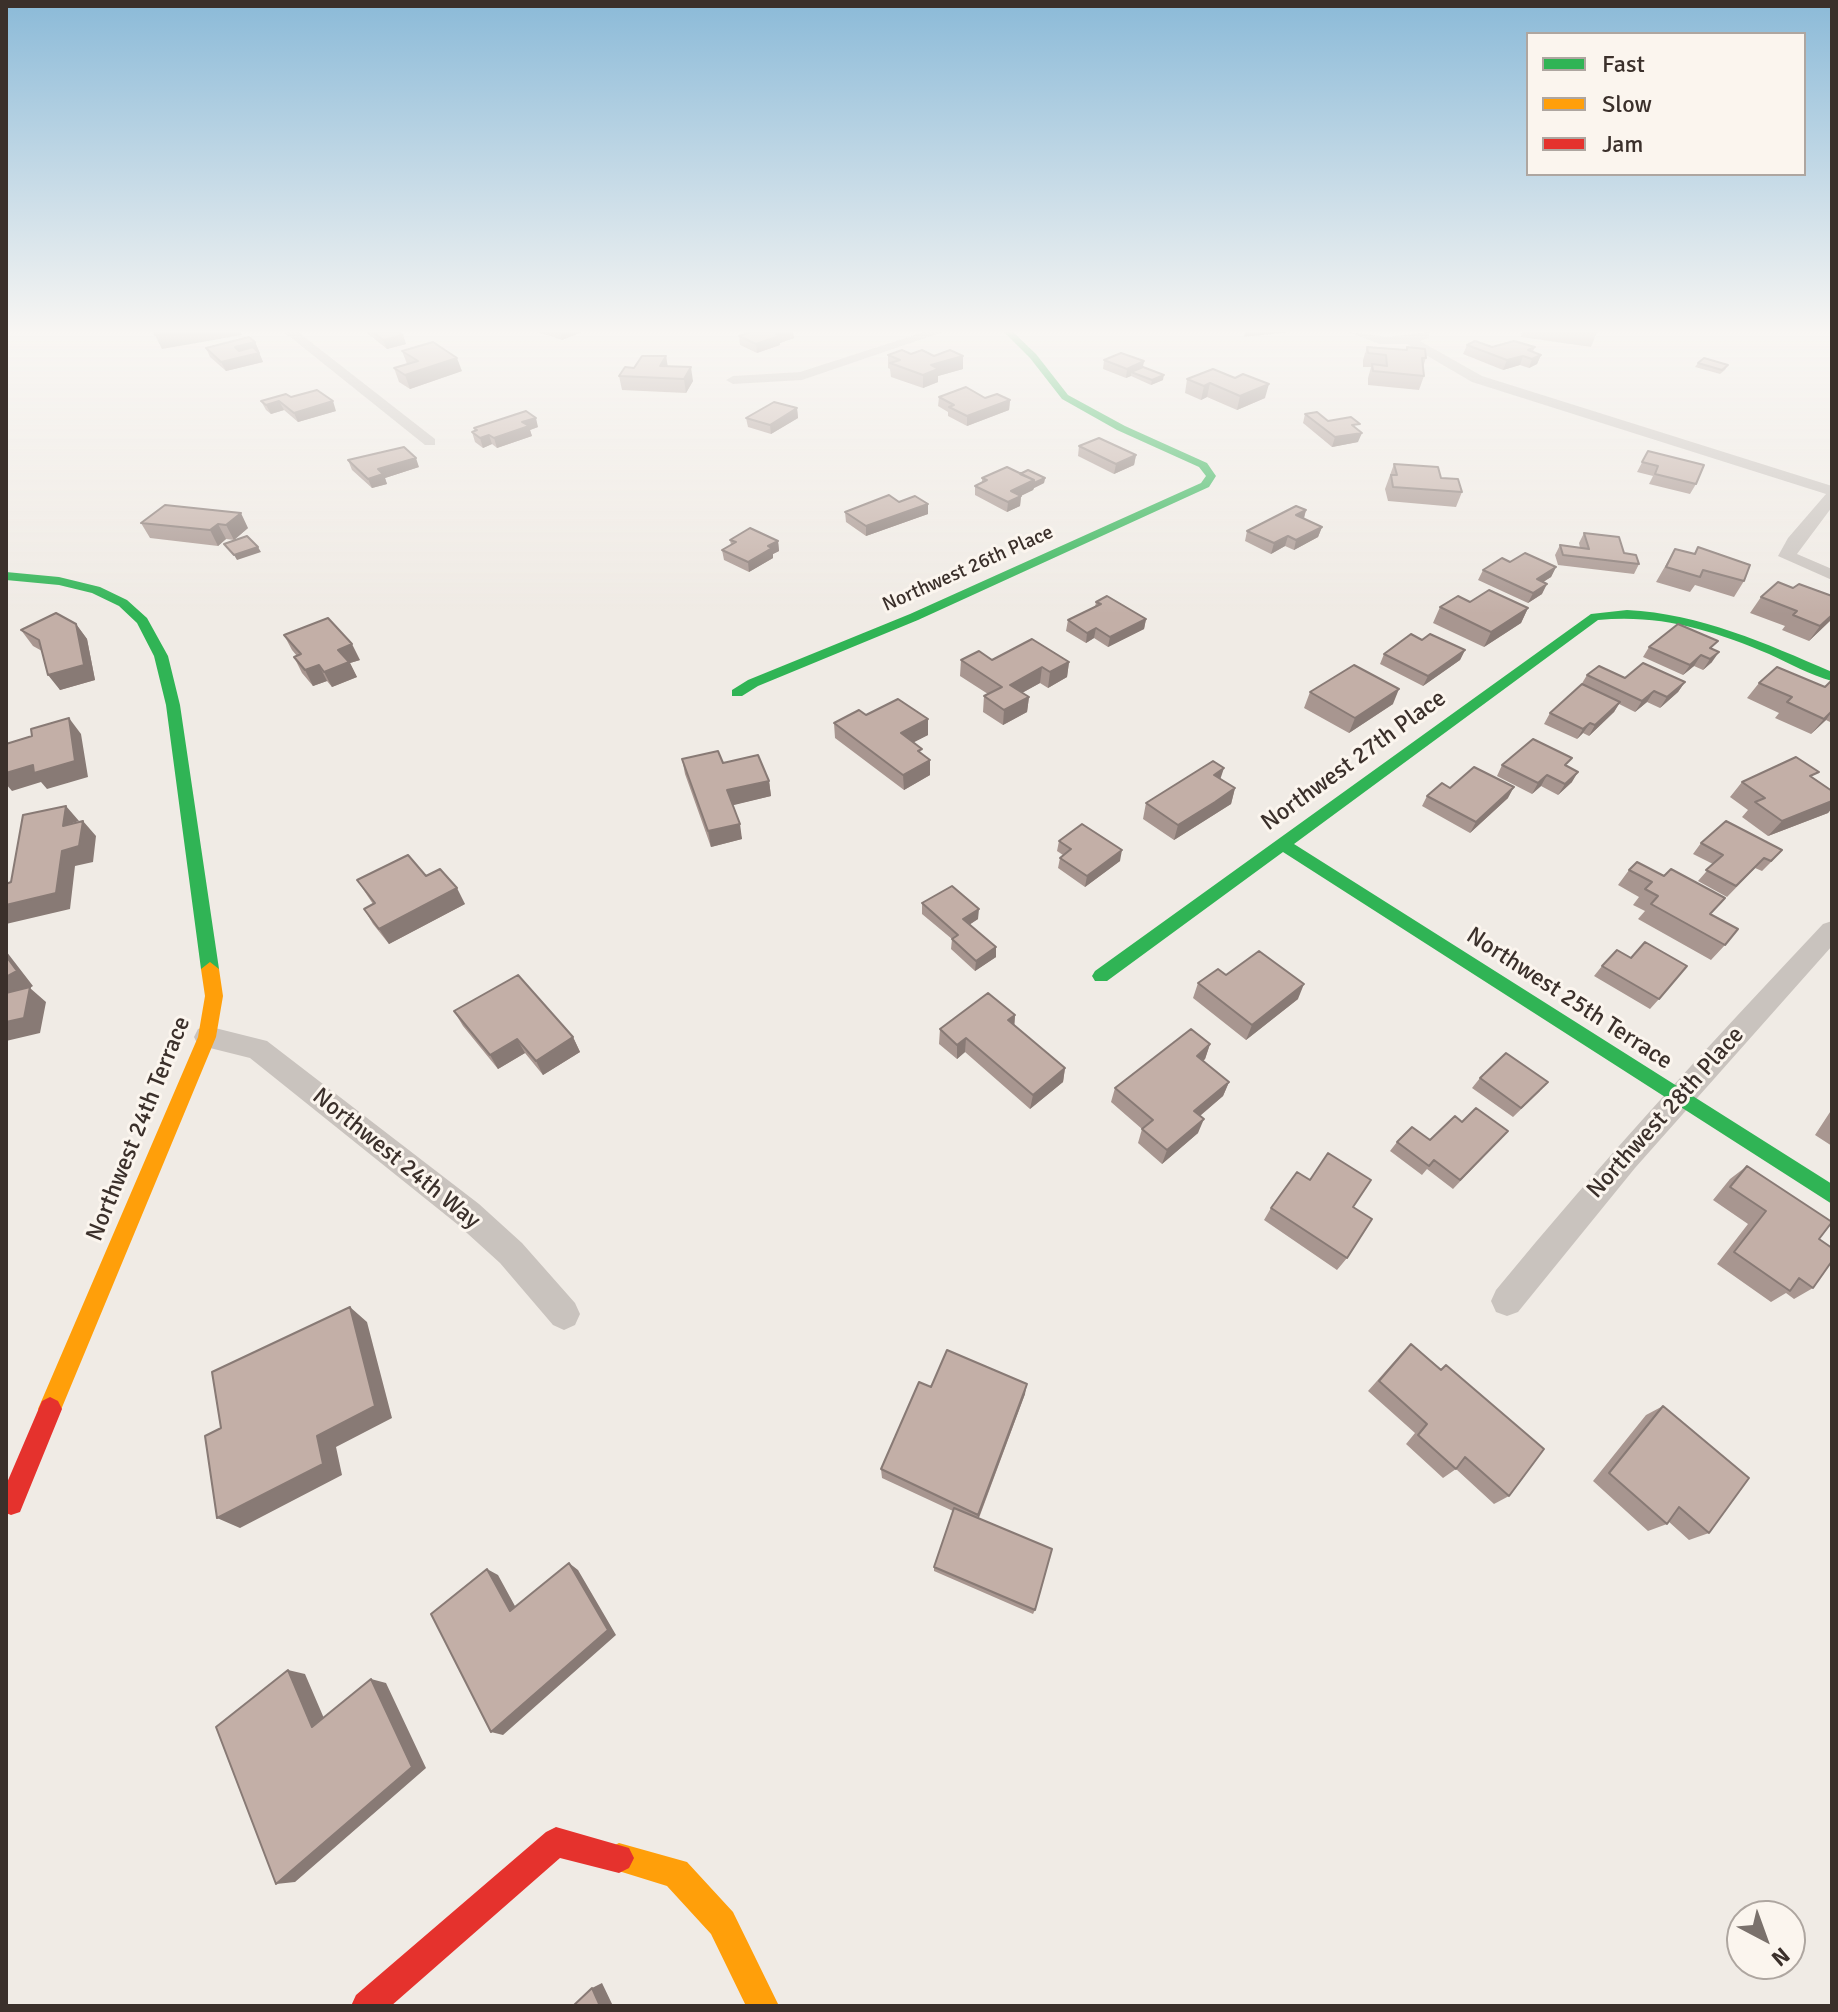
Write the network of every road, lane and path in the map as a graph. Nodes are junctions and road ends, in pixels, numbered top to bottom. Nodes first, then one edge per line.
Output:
1 (410, 426) edge
2 (1117, 426) edge
3 (1626, 426) edge
4 (430, 442) dead end
5 (1832, 491) edge
6 (1832, 497) edge
7 (1832, 575) edge
8 (6, 576) edge
9 (1832, 677) edge
10 (737, 693) dead end
11 (1281, 843) junction
12 (1832, 930) edge
13 (1101, 976) dead end
14 (207, 1037) junction
15 (1678, 1097) junction
16 (1832, 1195) edge
17 (1507, 1301) dead end
18 (564, 1314) dead end
19 (11, 1503) dead end
20 (367, 2006) edge
21 (763, 2006) edge

1 - 4 street
2 - 10 street, Northwest 26th Place
3 - 5 street
6 - 7 street
8 - 14 street, Northwest 24th Terrace
9 - 11 street, Northwest 27th Place
11 - 13 street, Northwest 27th Place
11 - 15 street, Northwest 25th Terrace
12 - 15 street, Northwest 28th Place
14 - 18 street, Northwest 24th Way
14 - 19 street, Northwest 24th Terrace
15 - 16 street, Northwest 25th Terrace
15 - 17 street, Northwest 28th Place
20 - 21 street

